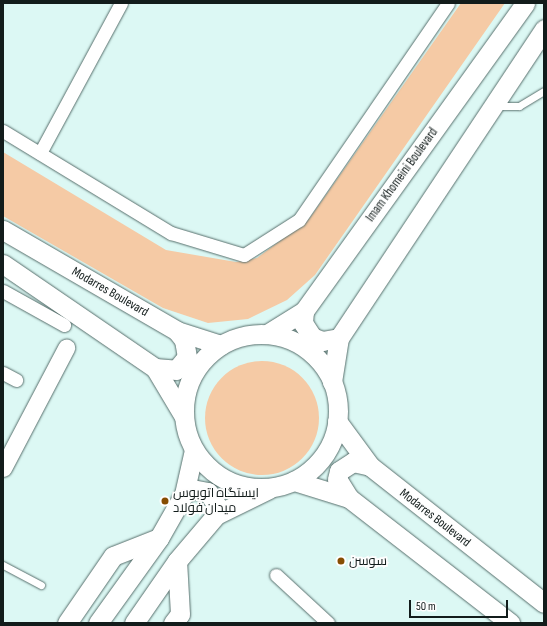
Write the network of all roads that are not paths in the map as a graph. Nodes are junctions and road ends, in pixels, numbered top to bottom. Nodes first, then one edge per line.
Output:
1 (121, 3) edge
2 (448, 3) edge
3 (525, 3) edge
4 (544, 29) edge
5 (544, 91) edge
6 (490, 106) junction
7 (3, 131) edge
8 (40, 153) junction
9 (3, 230) edge
10 (3, 264) edge
11 (3, 291) edge
12 (304, 311) junction
13 (64, 325) dead end
14 (177, 331) junction
15 (267, 334) junction
16 (339, 338) junction
17 (221, 345) junction
18 (66, 348) dead end
19 (155, 368) junction
20 (3, 373) edge
21 (16, 380) dead end
22 (332, 382) junction
23 (183, 415) junction
24 (337, 421) junction
25 (194, 450) junction
26 (370, 466) junction
27 (3, 468) edge
28 (294, 481) junction
29 (271, 488) junction
30 (184, 494) junction
31 (349, 498) junction
32 (216, 515) junction
33 (159, 538) junction
34 (177, 561) junction
35 (3, 565) edge
36 (276, 575) dead end
37 (41, 585) dead end
38 (544, 603) edge
39 (180, 620) edge
40 (67, 623) edge
41 (98, 623) edge
42 (134, 623) edge
43 (328, 623) edge
44 (510, 623) edge

1 - 8 street
2 - 8 street
3 - 12 main road, Imam Khomeini Boulevard
4 - 6 main road
5 - 6 lane
6 - 16 main road
7 - 8 street
9 - 14 main road, Modarres Boulevard
10 - 19 main road
11 - 13 street
12 - 15 main road, Imam Khomeini Boulevard
12 - 16 main road
14 - 17 main road, Modarres Boulevard
14 - 19 main road
15 - 17 main road
15 - 22 main road
16 - 22 main road
17 - 23 main road
18 - 27 street
19 - 23 main road
20 - 21 street
22 - 24 main road
23 - 25 main road
24 - 26 main road, Modarres Boulevard
24 - 28 main road
25 - 29 main road
25 - 30 main road
26 - 31 main road
26 - 38 main road, Modarres Boulevard
28 - 29 main road
28 - 31 main road
29 - 32 main road
30 - 32 main road
30 - 33 main road
31 - 44 main road
32 - 34 main road
33 - 40 main road
33 - 41 main road
34 - 39 main road
34 - 42 main road
35 - 37 lane
36 - 43 street

